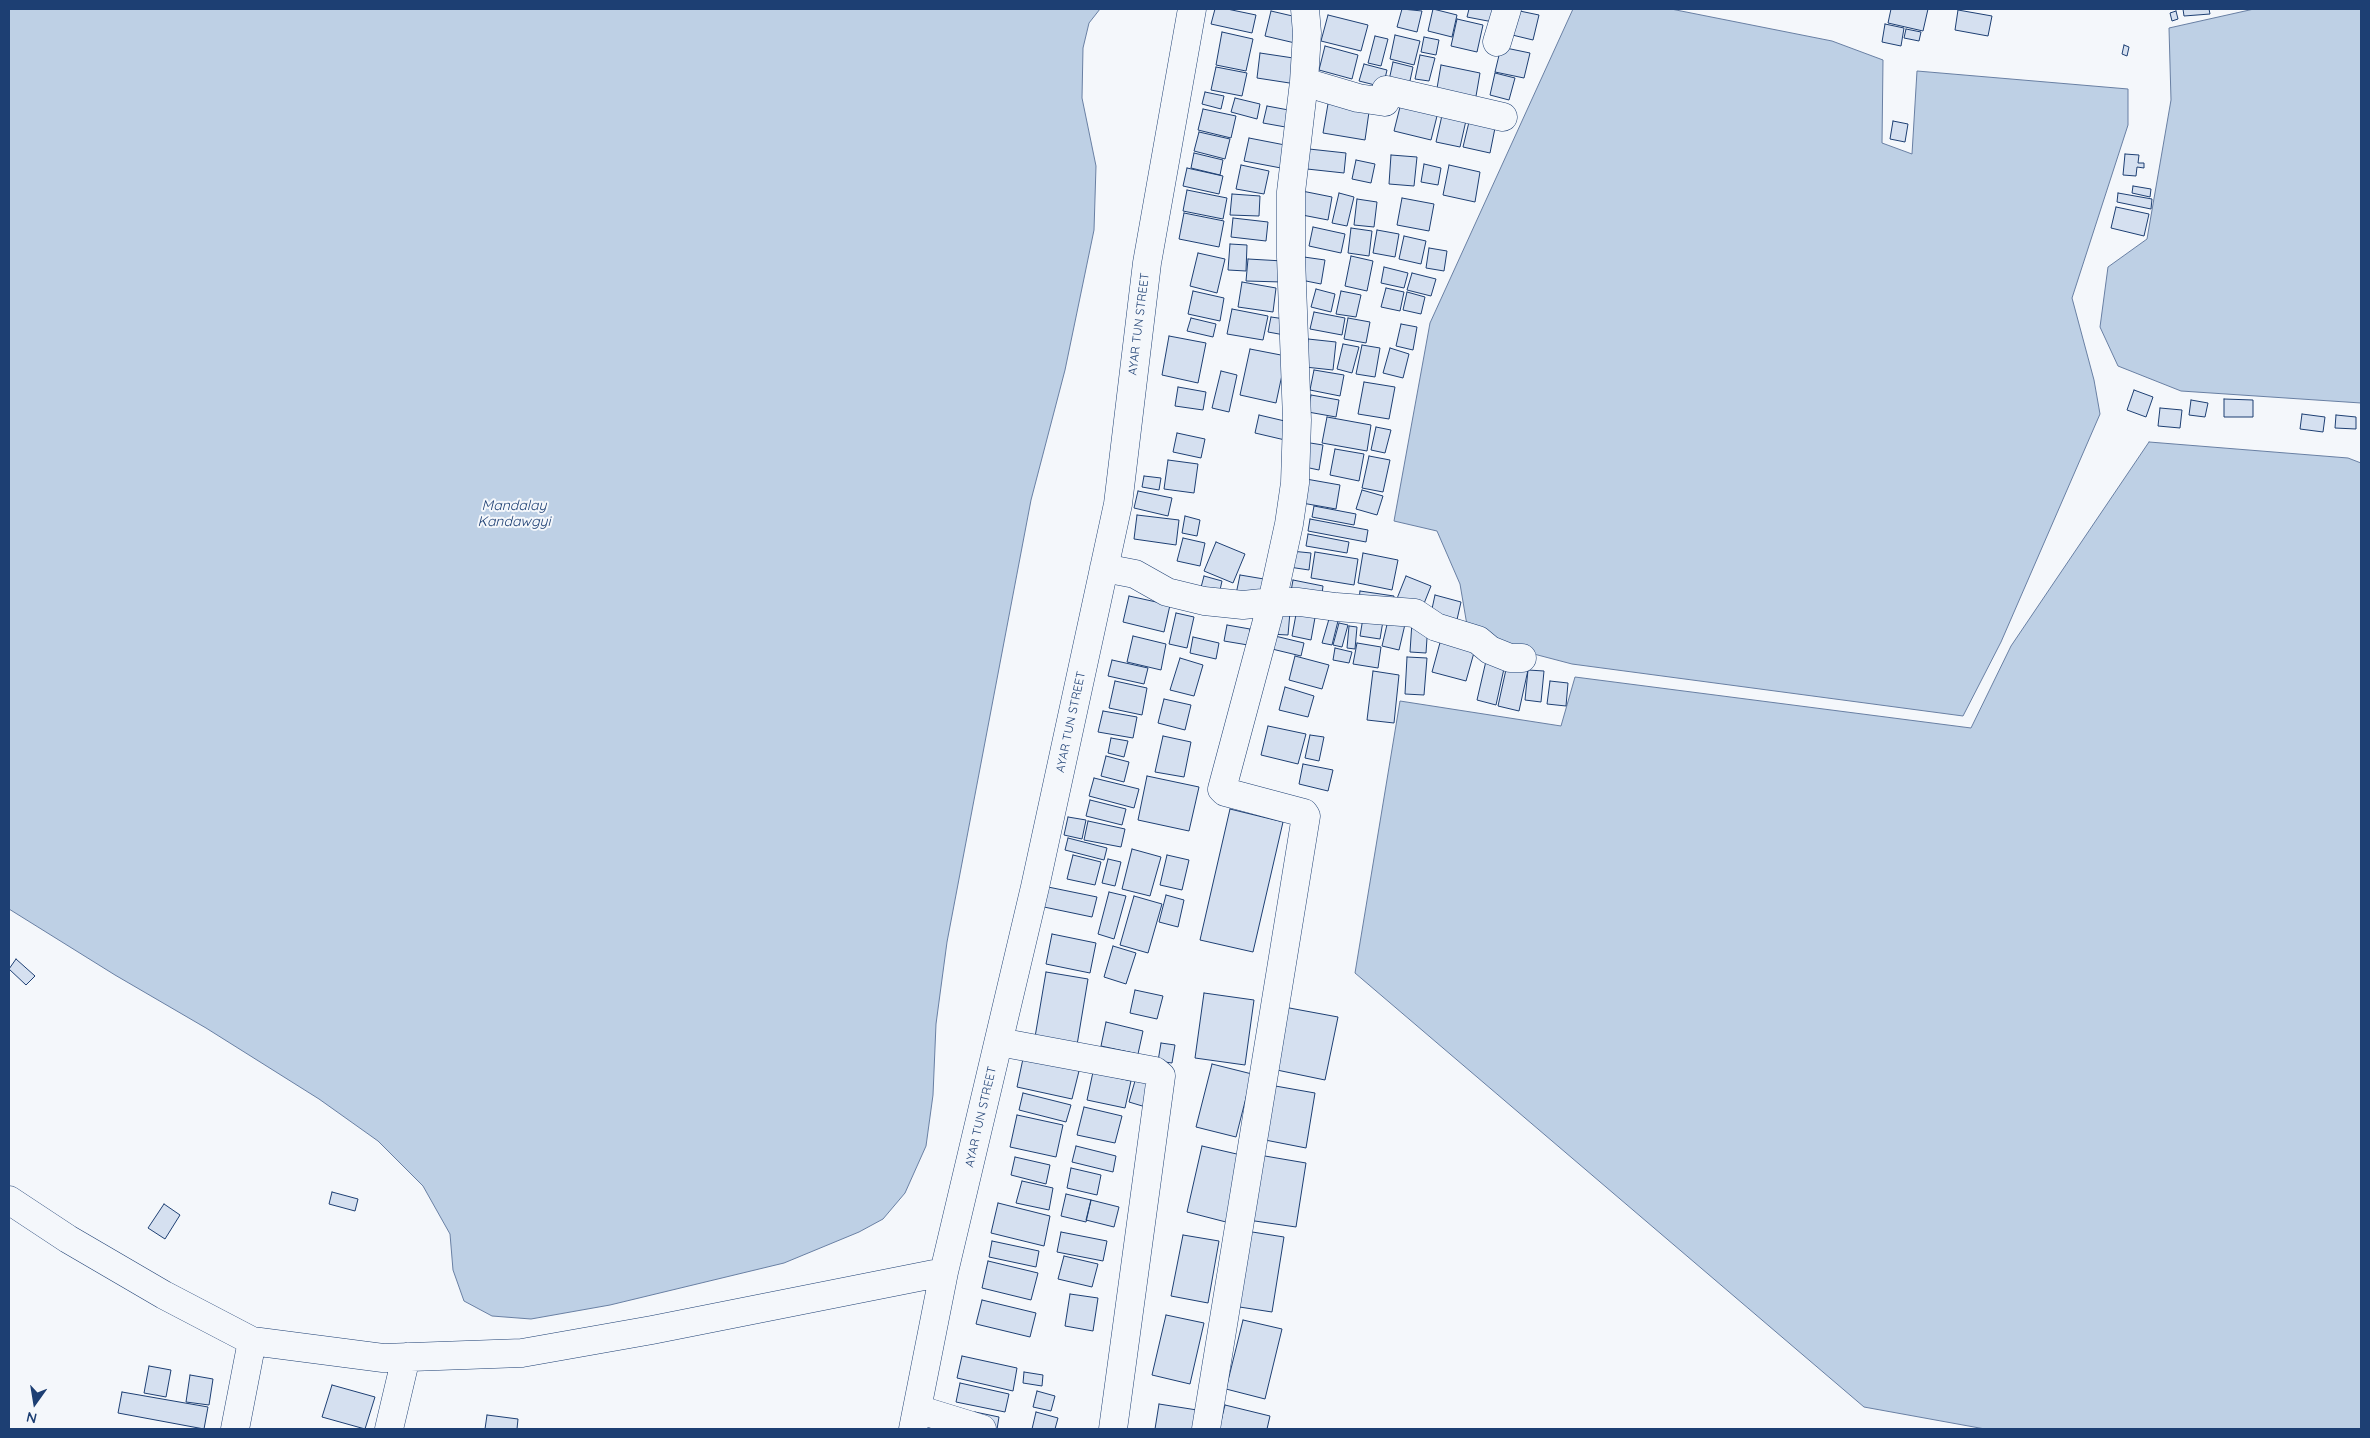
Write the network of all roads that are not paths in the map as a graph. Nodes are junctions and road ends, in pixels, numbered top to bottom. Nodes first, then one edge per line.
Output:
1 (1192, 9) edge
2 (1305, 9) edge
3 (1507, 9) edge
4 (1497, 42) dead end
5 (1304, 82) junction
6 (1503, 117) dead end
7 (1104, 568) junction
8 (1272, 602) junction
9 (1522, 658) dead end
10 (999, 1042) junction
11 (9, 1200) edge
12 (944, 1272) junction
13 (252, 1341) junction
14 (406, 1357) junction
15 (915, 1419) edge
16 (235, 1429) edge
17 (389, 1429) edge
18 (982, 1429) edge
19 (1113, 1429) edge
20 (1206, 1429) edge

1 - 7 street, AYAR TUN STREET
2 - 5 street
3 - 4 street
5 - 6 street
5 - 8 street
7 - 8 street
7 - 10 street, AYAR TUN STREET
8 - 9 street
8 - 20 street
10 - 12 street, AYAR TUN STREET
10 - 19 street
11 - 13 street
12 - 14 street
12 - 15 street, AYAR TUN STREET
13 - 14 street
13 - 16 street
14 - 17 street
15 - 18 street

